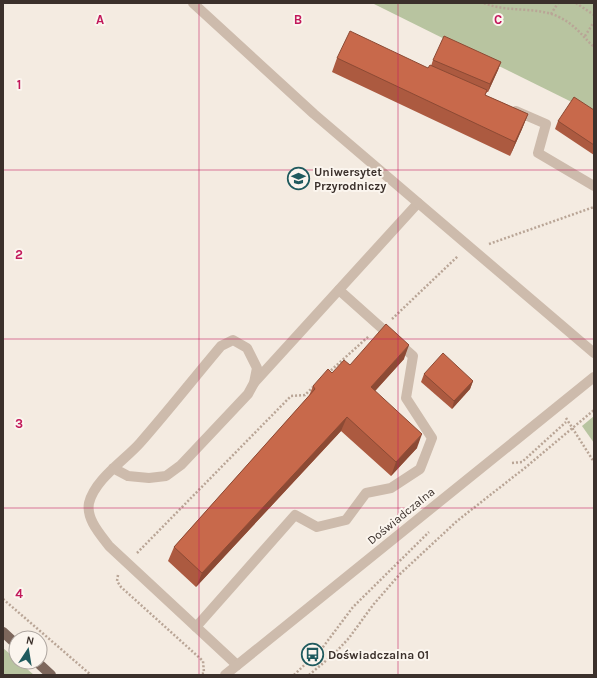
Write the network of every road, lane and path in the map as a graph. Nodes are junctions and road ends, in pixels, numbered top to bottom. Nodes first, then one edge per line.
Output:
1 (193, 3) edge
2 (484, 3) edge
3 (558, 3) edge
4 (576, 3) edge
5 (551, 14) junction
6 (594, 15) edge
7 (594, 22) edge
8 (585, 36) junction
9 (594, 47) edge
10 (510, 108) edge
11 (594, 186) edge
12 (418, 203) junction
13 (594, 207) edge
14 (472, 250) junction
15 (339, 290) junction
16 (381, 328) junction
17 (594, 353) edge
18 (328, 374) edge
19 (594, 377) edge
20 (254, 383) junction
21 (316, 384) edge
22 (559, 405) junction
23 (594, 410) edge
24 (573, 415) dead end
25 (567, 420) junction
26 (572, 429) junction
27 (594, 462) edge
28 (509, 464) dead end
29 (113, 468) junction
30 (434, 527) dead end
31 (127, 564) junction
32 (3, 599) edge
33 (196, 627) junction
34 (238, 665) junction
35 (91, 675) edge
36 (200, 675) edge
37 (225, 675) edge
38 (294, 675) edge
39 (309, 675) edge

1 - 12 street
2 - 5 path
3 - 5 path
4 - 6 path
5 - 8 path
7 - 8 path
8 - 9 path
10 - 11 street
12 - 14 street
12 - 15 street
13 - 14 path
14 - 16 path
14 - 17 street
15 - 16 street
15 - 20 street
16 - 18 path
16 - 33 street
19 - 22 street, Doświadczalna
20 - 29 street
20 - 29 street
21 - 31 path
22 - 25 path
22 - 34 street, Doświadczalna
23 - 26 path
24 - 25 path
25 - 26 path
25 - 28 path
26 - 27 path
26 - 39 path
29 - 31 street
30 - 38 path
31 - 33 street
31 - 36 path
32 - 35 path
33 - 34 street
34 - 37 street, Doświadczalna

